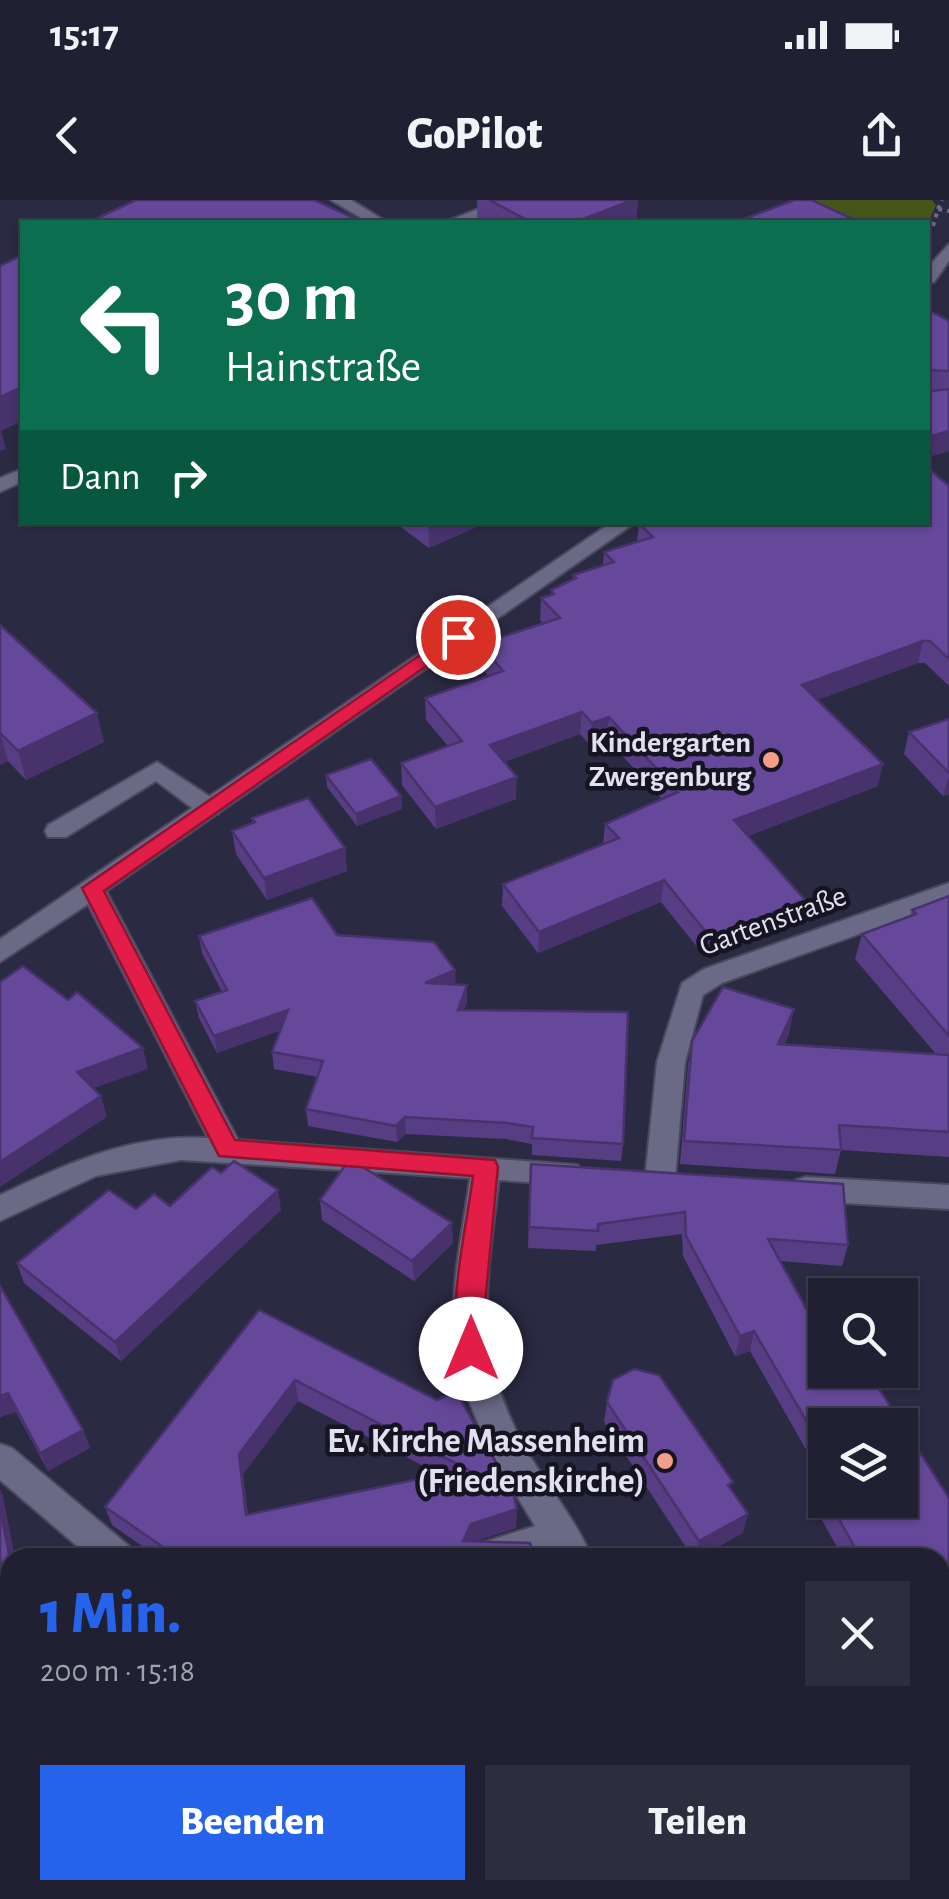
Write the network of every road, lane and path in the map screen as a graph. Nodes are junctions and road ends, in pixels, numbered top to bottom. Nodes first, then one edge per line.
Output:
1 (339, 200) edge
2 (516, 200) edge
3 (942, 200) edge
4 (938, 209) dead end
5 (375, 220) edge
6 (459, 220) edge
7 (949, 249) edge
8 (930, 275) edge
9 (622, 525) edge
10 (210, 808) junction
11 (56, 832) dead end
12 (92, 888) junction
13 (949, 892) edge
14 (0, 952) edge
15 (228, 1149) junction
16 (486, 1167) junction
17 (660, 1179) junction
18 (698, 1182) edge
19 (776, 1186) edge
20 (943, 1204) edge
21 (0, 1209) edge
22 (0, 1459) edge
23 (568, 1546) edge
24 (105, 1548) edge

1 - 5 street
2 - 6 street
3 - 4 path
7 - 8 street
9 - 10 street
10 - 11 street
10 - 12 street
12 - 14 street
12 - 15 street
13 - 17 street, Gartenstraße
15 - 16 street
15 - 21 street
16 - 17 street
16 - 23 street
17 - 18 street
19 - 20 street
22 - 24 street

